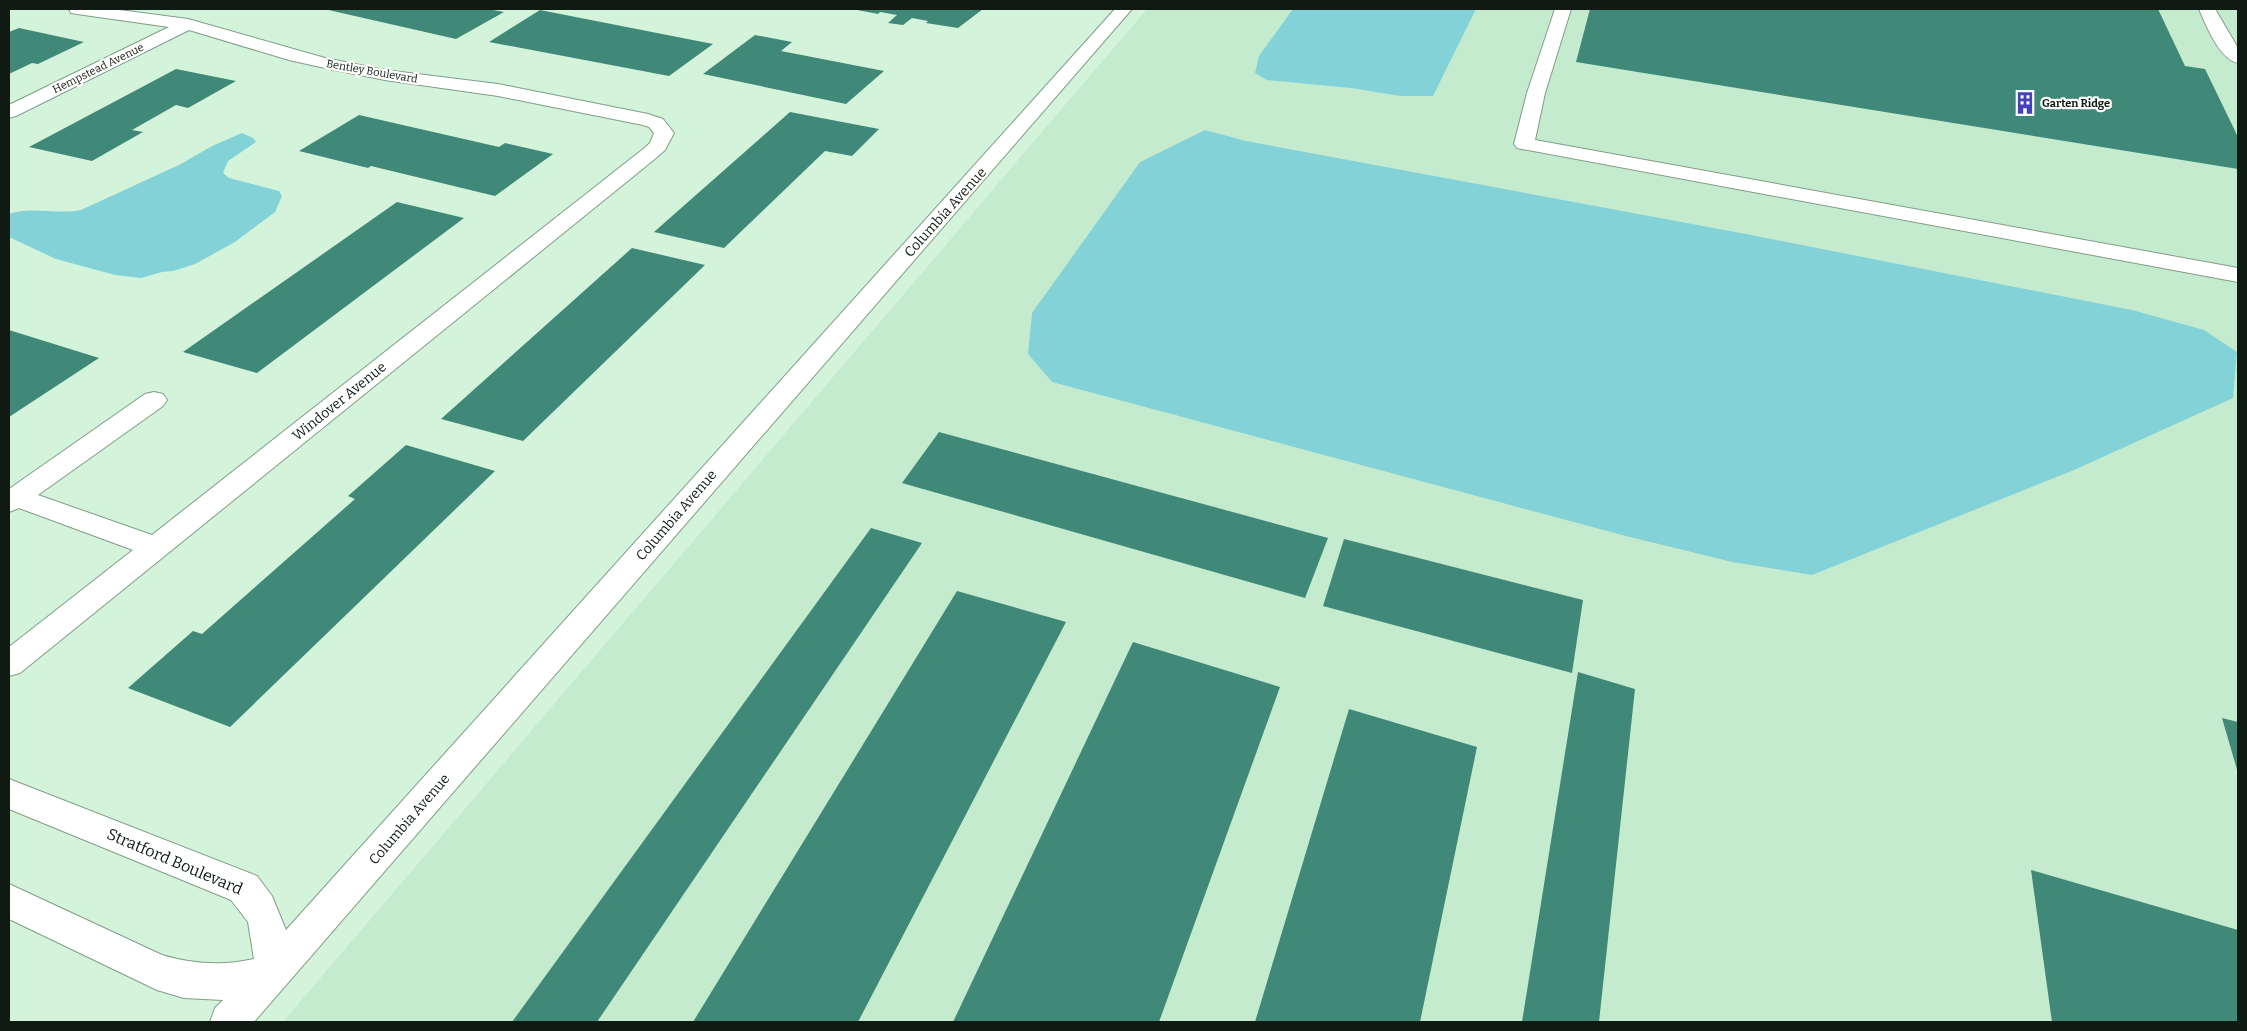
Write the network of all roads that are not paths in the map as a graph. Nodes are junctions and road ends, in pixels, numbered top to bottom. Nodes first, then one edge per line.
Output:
1 (77, 9) edge
2 (1124, 9) edge
3 (1563, 9) edge
4 (2208, 9) edge
5 (188, 24) junction
6 (2238, 58) edge
7 (9, 112) edge
8 (664, 133) joint
9 (2238, 274) edge
10 (154, 400) dead end
11 (12, 500) edge
12 (156, 547) junction
13 (9, 664) edge
14 (9, 794) edge
15 (9, 901) edge
16 (273, 973) junction
17 (230, 1022) edge

1 - 5 street, Bentley Boulevard
2 - 16 street, Columbia Avenue
3 - 9 street
4 - 6 street
5 - 7 street, Hempstead Avenue
5 - 8 street, Bentley Boulevard
8 - 12 street, Windover Avenue
10 - 11 street
11 - 12 street
12 - 13 street, Windover Avenue
14 - 16 street, Stratford Boulevard
15 - 16 street
16 - 17 street, Columbia Avenue

